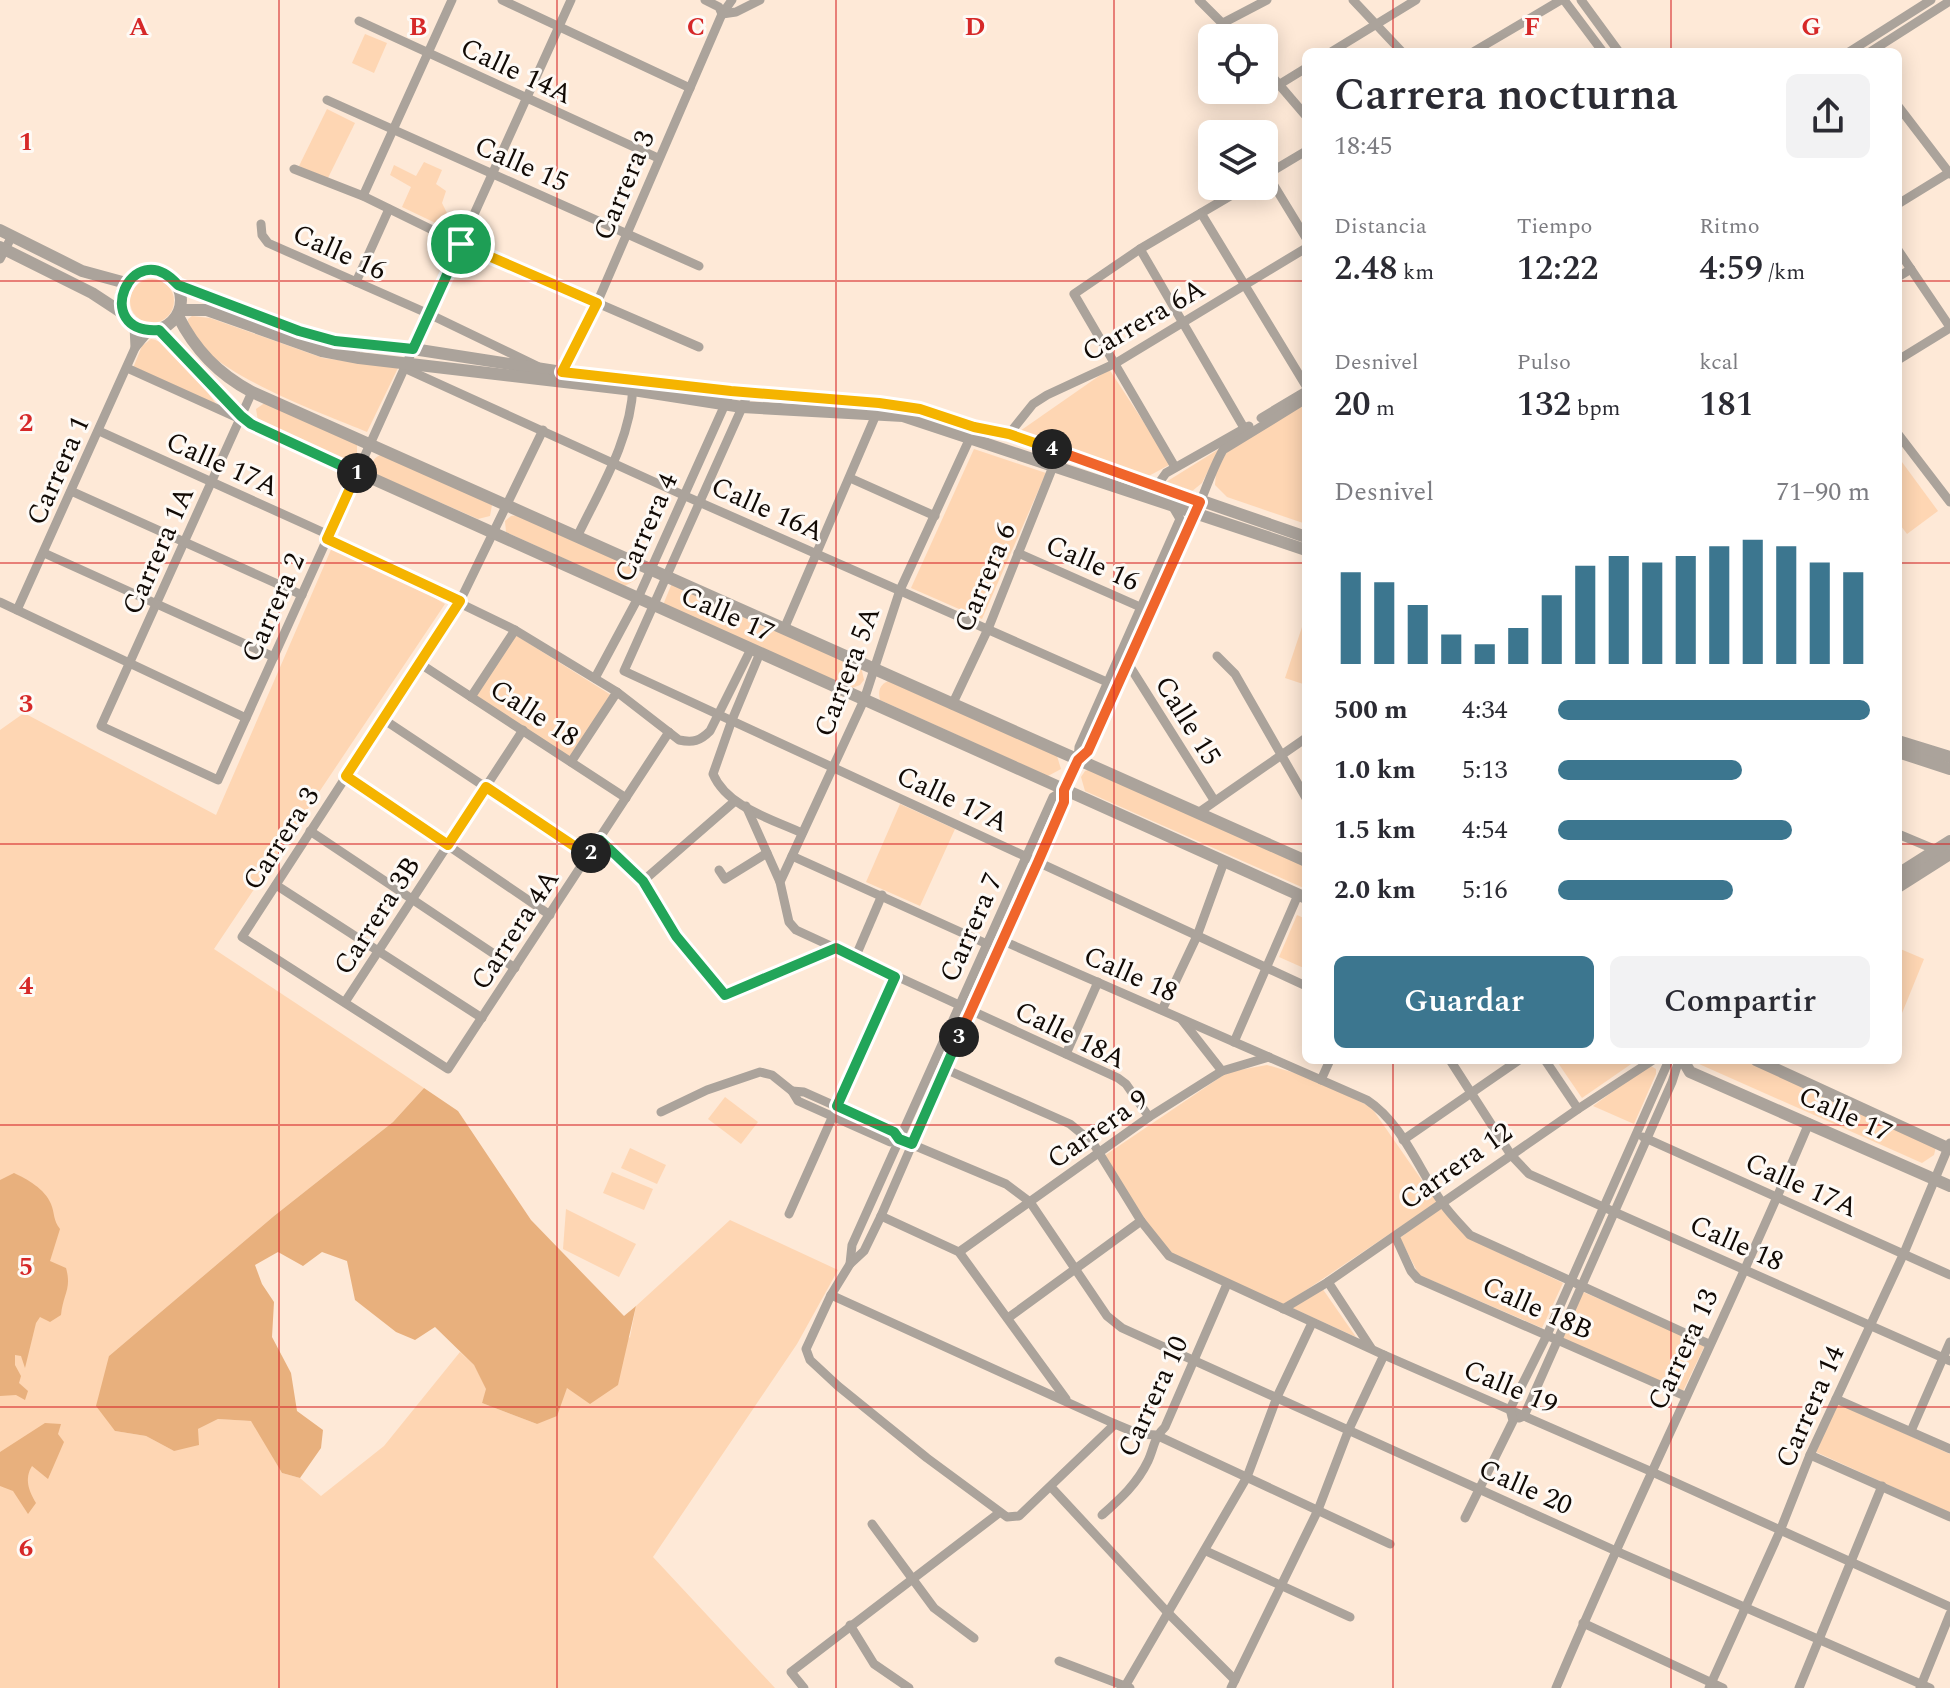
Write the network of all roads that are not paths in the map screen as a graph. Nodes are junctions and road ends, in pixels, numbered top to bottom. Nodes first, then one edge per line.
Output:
1 (452, 0) edge
2 (502, 0) edge
3 (571, 0) edge
4 (705, 0) edge
5 (732, 0) edge
6 (760, 0) edge
7 (1199, 0) edge
8 (1267, 0) edge
9 (1353, 0) edge
10 (1416, 0) edge
11 (1563, 0) edge
12 (1581, 0) edge
13 (1931, 0) edge
14 (1950, 1) edge
15 (722, 14) junction
16 (359, 21) dead end
17 (1223, 23) joint
18 (1376, 24) junction
19 (559, 27) junction
20 (1337, 48) edge
21 (1398, 48) edge
22 (1480, 48) edge
23 (1600, 48) edge
24 (1616, 48) edge
25 (1855, 48) edge
26 (1876, 48) edge
27 (428, 53) junction
28 (1302, 70) edge
29 (1280, 84) joint
30 (690, 88) junction
31 (527, 98) junction
32 (327, 100) dead end
33 (1302, 111) edge
34 (1902, 111) edge
35 (393, 130) junction
36 (1302, 153) edge
37 (658, 158) junction
38 (1278, 167) edge
39 (294, 169) dead end
40 (1950, 173) edge
41 (492, 174) junction
42 (1278, 195) edge
43 (363, 196) junction
44 (1223, 200) edge
45 (1902, 202) edge
46 (389, 209) junction
47 (1201, 213) junction
48 (261, 224) dead end
49 (1302, 232) edge
50 (6, 233) edge
51 (626, 234) junction
52 (461, 244) junction
53 (1140, 249) junction
54 (1302, 250) edge
55 (2, 252) edge
56 (1902, 256) edge
57 (699, 266) dead end
58 (1911, 269) junction
59 (1902, 275) edge
60 (356, 282) junction
61 (126, 283) junction
62 (178, 285) junction
63 (1245, 286) junction
64 (597, 303) junction
65 (179, 313) junction
66 (124, 314) junction
67 (429, 314) junction
68 (1183, 323) junction
69 (134, 325) junction
70 (1950, 328) edge
71 (154, 330) junction
72 (699, 347) dead end
73 (135, 348) junction
74 (413, 349) junction
75 (1902, 358) edge
76 (1116, 363) junction
77 (405, 366) junction
78 (127, 368) junction
79 (545, 369) junction
80 (559, 377) junction
81 (1302, 382) edge
82 (633, 384) junction
83 (731, 391) junction
84 (252, 392) junction
85 (749, 392) junction
86 (1302, 392) edge
87 (1302, 401) edge
88 (724, 405) junction
89 (742, 407) junction
90 (878, 409) junction
91 (241, 418) junction
92 (543, 430) junction
93 (99, 431) junction
94 (1246, 431) junction
95 (1009, 434) junction
96 (970, 438) junction
97 (1902, 439) edge
98 (370, 445) junction
99 (613, 462) junction
100 (1054, 464) junction
101 (1175, 467) junction
102 (358, 472) junction
103 (850, 478) junction
104 (212, 482) junction
105 (1950, 484) edge
106 (1160, 487) junction
107 (1941, 490) junction
108 (71, 491) junction
109 (683, 495) junction
110 (700, 502) junction
111 (1950, 502) edge
112 (1168, 504) junction
113 (506, 506) junction
114 (1198, 508) junction
115 (935, 516) junction
116 (493, 533) junction
117 (1302, 536) edge
118 (328, 537) junction
119 (577, 537) junction
120 (184, 542) junction
121 (1302, 548) edge
122 (44, 553) junction
123 (1018, 553) junction
124 (817, 554) junction
125 (650, 570) junction
126 (667, 577) junction
127 (900, 590) junction
128 (302, 595) junction
129 (638, 598) junction
130 (460, 601) junction
131 (0, 602) edge
132 (156, 604) junction
133 (655, 606) junction
134 (17, 610) junction
135 (1145, 610) junction
136 (784, 629) junction
137 (988, 629) junction
138 (515, 630) junction
139 (755, 651) junction
140 (1217, 656) dead end
141 (274, 657) junction
142 (1127, 662) junction
143 (129, 663) junction
144 (419, 663) junction
145 (874, 669) junction
146 (595, 678) junction
147 (1112, 684) junction
148 (617, 692) junction
149 (471, 697) junction
150 (864, 700) junction
151 (952, 705) junction
152 (720, 715) junction
153 (246, 718) junction
154 (383, 719) junction
155 (732, 720) junction
156 (523, 730) junction
157 (669, 732) junction
158 (1302, 741) edge
159 (1902, 742) edge
160 (1902, 753) edge
161 (1280, 756) junction
162 (1950, 757) edge
163 (1078, 760) junction
164 (571, 762) junction
165 (833, 767) junction
166 (1950, 769) edge
167 (346, 776) junction
168 (218, 780) joint
169 (486, 787) junction
170 (1064, 790) junction
171 (1302, 792) edge
172 (626, 798) junction
173 (1214, 800) junction
174 (735, 801) junction
175 (746, 806) junction
176 (1198, 813) junction
177 (310, 831) junction
178 (802, 833) junction
179 (1902, 836) edge
180 (600, 840) junction
181 (1950, 841) edge
182 (448, 845) junction
183 (767, 853) junction
184 (1945, 853) edge
185 (589, 856) junction
186 (792, 856) junction
187 (1026, 857) junction
188 (1302, 859) edge
189 (1038, 862) junction
190 (1224, 862) junction
191 (719, 870) dead end
192 (1902, 872) edge
193 (643, 881) junction
194 (780, 882) junction
195 (1902, 884) edge
196 (276, 885) junction
197 (882, 895) junction
198 (1302, 897) edge
199 (412, 900) junction
200 (550, 915) junction
201 (1197, 936) junction
202 (1001, 940) junction
203 (987, 944) junction
204 (836, 948) junction
205 (378, 951) junction
206 (855, 958) junction
207 (515, 968) junction
208 (1266, 968) junction
209 (895, 977) junction
210 (1098, 982) junction
211 (1302, 984) edge
212 (345, 1002) junction
213 (959, 1006) junction
214 (1162, 1010) junction
215 (970, 1011) junction
216 (482, 1018) junction
217 (1181, 1018) junction
218 (1234, 1042) junction
219 (1066, 1054) junction
220 (1269, 1057) junction
221 (1328, 1064) edge
222 (1452, 1064) edge
223 (1513, 1064) edge
224 (1548, 1064) edge
225 (1647, 1064) edge
226 (1668, 1064) edge
227 (1679, 1064) edge
228 (1684, 1064) edge
229 (1765, 1064) edge
230 (945, 1069) junction
231 (1222, 1071) junction
232 (1321, 1080) junction
233 (790, 1090) junction
234 (1471, 1094) junction
235 (837, 1106) junction
236 (1578, 1109) junction
237 (661, 1112) dead end
238 (832, 1116) junction
239 (1149, 1117) junction
240 (1809, 1123) junction
241 (1642, 1136) junction
242 (899, 1139) junction
243 (1403, 1140) junction
244 (912, 1144) junction
245 (1949, 1146) edge
246 (1100, 1152) junction
247 (1511, 1155) junction
248 (1936, 1180) junction
249 (1950, 1186) edge
250 (1778, 1197) junction
251 (1030, 1202) junction
252 (1442, 1203) junction
253 (1609, 1210) junction
254 (789, 1214) dead end
255 (881, 1216) junction
256 (1141, 1221) junction
257 (1395, 1236) junction
258 (959, 1252) junction
259 (1904, 1253) junction
260 (850, 1264) junction
261 (1076, 1268) junction
262 (1743, 1269) junction
263 (1950, 1275) edge
264 (1328, 1282) junction
265 (1570, 1283) junction
266 (1227, 1284) junction
267 (1582, 1287) junction
268 (831, 1295) junction
269 (1283, 1309) junction
270 (1008, 1318) junction
271 (1312, 1323) junction
272 (1870, 1325) junction
273 (1547, 1335) junction
274 (1558, 1341) junction
275 (1950, 1342) edge
276 (1709, 1344) junction
277 (1371, 1348) junction
278 (1384, 1355) junction
279 (1947, 1360) edge
280 (1194, 1361) junction
281 (1685, 1396) junction
282 (1277, 1397) junction
283 (1836, 1399) junction
284 (1068, 1401) junction
285 (1510, 1409) junction
286 (1524, 1416) junction
287 (1513, 1421) junction
288 (1115, 1424) junction
289 (1349, 1429) junction
290 (1911, 1431) junction
291 (1156, 1435) junction
292 (1950, 1449) edge
293 (1810, 1455) junction
294 (1650, 1471) junction
295 (1247, 1477) junction
296 (1882, 1486) junction
297 (1051, 1487) junction
298 (1481, 1489) junction
299 (1318, 1510) junction
300 (999, 1513) junction
301 (1102, 1515) dead end
302 (1950, 1517) edge
303 (1465, 1518) dead end
304 (872, 1524) dead end
305 (1780, 1531) junction
306 (1390, 1544) dead end
307 (1206, 1551) junction
308 (1616, 1551) junction
309 (1850, 1563) junction
310 (912, 1580) junction
311 (1280, 1585) junction
312 (1745, 1607) junction
313 (1950, 1607) edge
314 (1169, 1614) junction
315 (1950, 1614) edge
316 (1350, 1617) dead end
317 (1583, 1623) junction
318 (850, 1625) junction
319 (974, 1638) dead end
320 (1818, 1639) junction
321 (1059, 1661) dead end
322 (1233, 1684) edge
323 (1710, 1685) edge
324 (1126, 1687) edge
325 (1924, 1687) edge
326 (804, 1688) edge
327 (909, 1688) edge
328 (1556, 1688) edge
329 (1723, 1688) edge
330 (1799, 1688) edge

1 - 27 street
2 - 19 street
3 - 19 street
4 - 15 street
5 - 15 street
6 - 15 street
7 - 17 street
8 - 17 street
9 - 18 street
10 - 18 street
11 - 22 street
11 - 23 street
12 - 24 street
13 - 25 street
14 - 26 street
15 - 30 street, Carrera 3
16 - 27 street, Calle 14A
18 - 20 street
18 - 21 street
19 - 30 street
19 - 31 street
27 - 31 street, Calle 14A
27 - 35 street
28 - 29 street
29 - 33 street
30 - 37 street, Carrera 3
31 - 37 street, Calle 14A
31 - 41 street
32 - 35 street, Calle 15
34 - 40 street
35 - 41 street, Calle 15
35 - 43 street
36 - 38 street
37 - 51 street, Carrera 3
39 - 43 street
40 - 45 street
41 - 51 street, Calle 15
41 - 52 street
42 - 49 street
43 - 46 street
44 - 47 street
46 - 52 street
46 - 60 street
47 - 53 street
47 - 63 street
48 - 60 street, Calle 16
50 - 55 street
50 - 61 street
51 - 57 street, Calle 15
51 - 64 street, Carrera 3
52 - 64 street
52 - 67 street
53 - 68 street
53 - 76 street
54 - 63 street, Carrera 6A
55 - 66 street
56 - 58 street
58 - 59 street
58 - 70 street
60 - 67 street, Calle 16
61 - 62 street
61 - 66 street
62 - 65 street
62 - 74 street
63 - 68 street, Carrera 6A
63 - 81 street
64 - 72 street
64 - 80 street, Carrera 3
65 - 71 street
65 - 77 street
65 - 84 street, Calle 17
66 - 69 street
67 - 74 street, Carrera 2
67 - 79 street, Calle 16
68 - 76 street, Carrera 6A
68 - 94 street
69 - 71 street
69 - 73 street, Carrera 1
70 - 75 street
71 - 73 street, Carrera 1
71 - 91 street, Calle 17
73 - 78 street, Carrera 1
74 - 77 street, Carrera 2
74 - 79 street
76 - 95 street, Carrera 6A
76 - 101 street
77 - 80 street
77 - 92 street, Calle 16A
77 - 98 street, Carrera 2
78 - 91 street
78 - 93 street, Carrera 1
79 - 80 street
80 - 82 street
82 - 83 street
82 - 88 street
82 - 99 street
83 - 85 street
83 - 88 street, Carrera 4
84 - 91 street, Carrera 1A
84 - 98 street, Calle 17
85 - 89 street
85 - 90 street
86 - 94 street, Carrera 7
87 - 94 street, Carrera 7
88 - 89 street
88 - 109 street, Carrera 4
89 - 90 street
89 - 110 street
90 - 95 street
90 - 96 street
90 - 103 street
91 - 102 street, Calle 17
91 - 104 street, Carrera 1A
92 - 99 street, Calle 16A
92 - 113 street, Carrera 3
93 - 104 street, Calle 17A
93 - 108 street, Carrera 1
94 - 101 street, Carrera 7
94 - 114 street, Carrera 7
95 - 106 street
96 - 100 street
96 - 115 street, Carrera 5A
97 - 107 street
98 - 102 street, Carrera 2
98 - 113 street, Calle 17
99 - 109 street, Calle 16A
99 - 119 street
100 - 112 street
100 - 123 street, Carrera 6
101 - 106 street, Carrera 7
102 - 116 street, Calle 17
102 - 118 street, Carrera 2
103 - 115 street
103 - 124 street
104 - 118 street, Calle 17A
104 - 120 street, Carrera 1A
105 - 107 street
106 - 112 street, Carrera 7
106 - 114 street
107 - 111 street
108 - 120 street
108 - 122 street, Carrera 1
109 - 110 street, Calle 16A
109 - 125 street, Carrera 4
110 - 124 street, Calle 16A
110 - 126 street
112 - 114 street
112 - 135 street, Carrera 7
113 - 116 street, Carrera 3
113 - 119 street, Calle 17
114 - 117 street
114 - 121 street
114 - 135 street, Carrera 7
115 - 127 street, Carrera 5A
116 - 129 street, Calle 17
116 - 130 street, Carrera 3
118 - 128 street, Carrera 2
118 - 130 street, Calle 17A
119 - 125 street, Calle 17
120 - 128 street
120 - 132 street, Carrera 1A
122 - 132 street
122 - 134 street, Carrera 1
123 - 135 street, Calle 16
123 - 137 street, Carrera 6
124 - 127 street, Calle 16A
124 - 136 street
125 - 126 street, Calle 17
125 - 129 street, Carrera 4
126 - 133 street
126 - 136 street, Calle 17
127 - 137 street, Calle 16A
127 - 145 street, Carrera 5A
128 - 141 street, Carrera 2
129 - 133 street, Calle 17
129 - 146 street, Carrera 4
130 - 138 street
130 - 144 street, Carrera 3
131 - 134 street
132 - 141 street
132 - 143 street, Carrera 1A
133 - 139 street, Calle 17
133 - 152 street, Calle 17A
134 - 143 street
135 - 142 street, Carrera 7
135 - 147 street, Carrera 7
136 - 145 street, Calle 17
137 - 147 street, Calle 16A
137 - 151 street, Carrera 6
138 - 146 street
138 - 149 street
139 - 150 street, Calle 17
139 - 152 street
139 - 155 street
140 - 161 street
141 - 153 street, Carrera 2
142 - 147 street, Carrera 7
142 - 173 street, Calle 15
143 - 153 street
143 - 168 street, Carrera 1A
144 - 149 street, Calle 18
144 - 154 street, Carrera 3
145 - 150 street, Carrera 5A
145 - 151 street, Calle 17
146 - 148 street
147 - 163 street, Carrera 7
148 - 157 street
148 - 164 street
149 - 156 street, Calle 18
150 - 165 street, Carrera 5A
150 - 170 street, Calle 17
151 - 163 street, Calle 17
152 - 155 street, Calle 17A
152 - 157 street
153 - 168 street, Carrera 2
154 - 167 street, Carrera 3
154 - 169 street
155 - 165 street, Calle 17A
155 - 174 street
156 - 164 street, Calle 18
156 - 169 street, Carrera 3B
157 - 172 street, Carrera 4A
158 - 161 street
159 - 162 street
160 - 166 street
161 - 171 street
161 - 173 street
163 - 170 street, Carrera 7
163 - 176 street, Calle 17
164 - 172 street, Calle 18
165 - 178 street, Carrera 5A
165 - 187 street, Calle 17A
167 - 177 street, Carrera 3
167 - 182 street
169 - 182 street, Carrera 3B
169 - 185 street
170 - 187 street, Carrera 7
170 - 189 street, Carrera 7
170 - 190 street, Calle 17
172 - 180 street, Carrera 4A
173 - 176 street
174 - 175 street
174 - 193 street
175 - 178 street
175 - 183 street
176 - 188 street, Calle 17
177 - 196 street, Carrera 3
177 - 199 street
178 - 186 street, Carrera 5A
179 - 184 street
180 - 185 street, Carrera 4A
180 - 193 street
181 - 184 street
182 - 199 street, Carrera 3B
182 - 200 street
183 - 191 street
183 - 194 street
184 - 192 street
184 - 195 street
185 - 200 street, Carrera 4A
186 - 194 street, Carrera 5A
186 - 197 street
187 - 189 street, Calle 17A
187 - 203 street, Carrera 7
189 - 201 street, Calle 17A
189 - 202 street, Carrera 7
190 - 198 street, Calle 17
190 - 201 street
193 - 204 street
194 - 204 street, Calle 18A
196 - 205 street
196 - 212 street, Carrera 3
197 - 203 street
197 - 206 street
198 - 208 street
199 - 205 street, Carrera 3B
199 - 207 street
200 - 207 street, Carrera 4A
201 - 208 street, Calle 17A
201 - 214 street
202 - 210 street, Calle 18
202 - 215 street, Carrera 7
203 - 213 street, Carrera 7
204 - 206 street, Calle 18A
205 - 212 street, Carrera 3B
205 - 216 street
206 - 209 street, Calle 18A
207 - 216 street, Carrera 4A
208 - 211 street, Calle 17A
208 - 218 street
209 - 213 street, Calle 18A
209 - 235 street
210 - 214 street, Calle 18
210 - 219 street
212 - 216 street, Carrera 4A
213 - 215 street, Calle 18A
213 - 242 street, Carrera 7
214 - 217 street, Calle 18
215 - 219 street, Calle 18A
215 - 230 street, Carrera 7
217 - 218 street, Calle 18
217 - 231 street
218 - 220 street, Calle 18
219 - 239 street, Calle 18A
220 - 231 street, Carrera 9
220 - 232 street, Calle 18
221 - 232 street
222 - 234 street, Calle 18
223 - 234 street
224 - 236 street
225 - 236 street, Carrera 12
226 - 241 street
227 - 241 street
228 - 240 street, Calle 17
229 - 245 street, Calle 17
230 - 244 street, Carrera 7
230 - 246 street
231 - 239 street, Carrera 9
232 - 243 street, Calle 18
233 - 235 street
233 - 237 street
233 - 238 street
234 - 243 street
234 - 247 street, Calle 18
235 - 238 street
235 - 242 street
236 - 247 street, Carrera 12
238 - 242 street
238 - 254 street
239 - 246 street, Carrera 9
240 - 248 street, Calle 17
240 - 250 street, Carrera 13
241 - 250 street, Calle 17A
241 - 253 street
242 - 244 street
242 - 260 street, Carrera 7
243 - 252 street
244 - 251 street
244 - 255 street, Carrera 7
245 - 248 street, Carrera 14
246 - 251 street, Carrera 9
246 - 256 street, Calle 19
247 - 252 street, Carrera 12
247 - 253 street, Calle 18
248 - 249 street, Calle 17
248 - 259 street, Carrera 14
250 - 259 street, Calle 17A
250 - 262 street, Carrera 13
251 - 258 street, Carrera 9
251 - 261 street
252 - 257 street, Carrera 12
252 - 265 street
253 - 262 street, Calle 18
253 - 265 street
253 - 267 street
255 - 258 street
255 - 260 street, Carrera 7
256 - 261 street
256 - 266 street, Calle 19
257 - 264 street, Carrera 12
257 - 273 street, Calle 18B
258 - 270 street
259 - 263 street, Calle 17A
259 - 272 street, Carrera 14
260 - 268 street, Carrera 7
261 - 270 street
261 - 280 street, Calle 20
262 - 272 street, Calle 18
262 - 276 street, Carrera 13
264 - 269 street, Carrera 12
264 - 277 street
265 - 267 street
265 - 273 street
266 - 269 street, Calle 19
266 - 280 street, Carrera 10
267 - 274 street
267 - 276 street
268 - 284 street
268 - 300 street, Carrera 7
269 - 271 street, Calle 19
270 - 284 street
271 - 277 street, Calle 19
271 - 282 street
272 - 279 street, Calle 18
272 - 283 street, Carrera 14
273 - 274 street, Calle 18B
273 - 285 street
274 - 281 street, Calle 18B
274 - 286 street
275 - 279 street
276 - 281 street, Carrera 13
277 - 278 street, Calle 19
278 - 285 street, Calle 19
278 - 289 street
279 - 290 street
280 - 282 street, Calle 20
280 - 291 street, Carrera 10
281 - 294 street, Carrera 13
282 - 289 street, Calle 20
282 - 295 street
283 - 290 street
283 - 293 street, Carrera 14
284 - 288 street
285 - 286 street, Calle 19
285 - 287 street
286 - 287 street
286 - 294 street, Calle 19
287 - 298 street
288 - 291 street
288 - 297 street, Carrera 10
289 - 298 street, Calle 20
289 - 299 street
290 - 292 street
291 - 295 street
291 - 301 street, Carrera 10
293 - 296 street
293 - 305 street, Carrera 14
294 - 305 street, Calle 19
294 - 308 street, Carrera 13
295 - 299 street
295 - 307 street
296 - 302 street
296 - 309 street
297 - 300 street, Carrera 10
297 - 314 street
298 - 303 street
298 - 308 street, Calle 20
299 - 306 street
299 - 311 street
300 - 310 street
304 - 310 street
305 - 309 street, Calle 19
305 - 312 street, Carrera 14
307 - 311 street
307 - 314 street
308 - 312 street, Calle 20
308 - 317 street, Carrera 13
309 - 313 street, Calle 19
309 - 320 street
310 - 318 street
310 - 319 street
311 - 316 street
311 - 322 street
312 - 320 street, Calle 20
312 - 323 street, Carrera 14
314 - 322 street
314 - 324 street
315 - 325 street
317 - 323 street
317 - 328 street, Carrera 13
318 - 326 street
318 - 327 street
320 - 325 street, Calle 20
320 - 330 street
321 - 324 street
323 - 329 street

